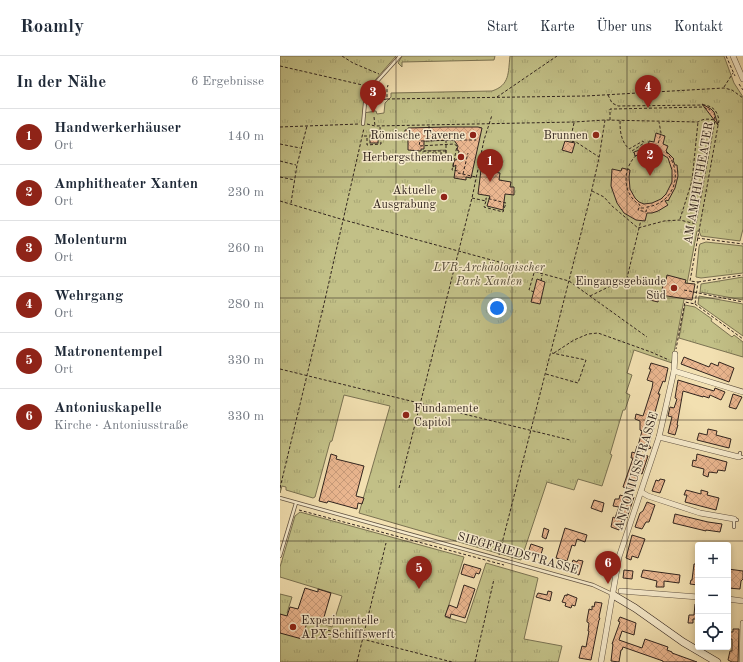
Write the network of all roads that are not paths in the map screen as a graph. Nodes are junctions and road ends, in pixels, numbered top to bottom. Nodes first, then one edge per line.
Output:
1 (400, 56) edge
2 (733, 56) edge
3 (743, 80) edge
4 (363, 124) road end
5 (675, 354) road end
6 (674, 371) junction
7 (743, 392) edge
8 (659, 437) junction
9 (740, 456) edge
10 (641, 492) junction
11 (280, 498) edge
12 (296, 503) junction
13 (736, 520) joint
14 (734, 527) dead end
15 (280, 556) edge
16 (621, 591) dead end
17 (613, 595) junction
18 (695, 597) edge
19 (731, 599) edge
20 (743, 601) edge
21 (743, 624) edge
22 (601, 662) edge
23 (717, 662) edge
24 (742, 662) edge

1 - 4 lane
2 - 3 street
5 - 6 street, ANTONIUSSTRASSE
6 - 7 street
6 - 8 street, ANTONIUSSTRASSE
8 - 9 street
8 - 10 street, ANTONIUSSTRASSE
10 - 13 street
10 - 17 street, ANTONIUSSTRASSE
11 - 12 lane, SIEGFRIEDSTRASSE
12 - 15 lane
12 - 17 lane, SIEGFRIEDSTRASSE
13 - 14 lane
16 - 18 street
17 - 22 street, ANTONIUSSTRASSE
17 - 23 street, SIEGFRIEDSTRASSE
19 - 20 street
21 - 24 street

